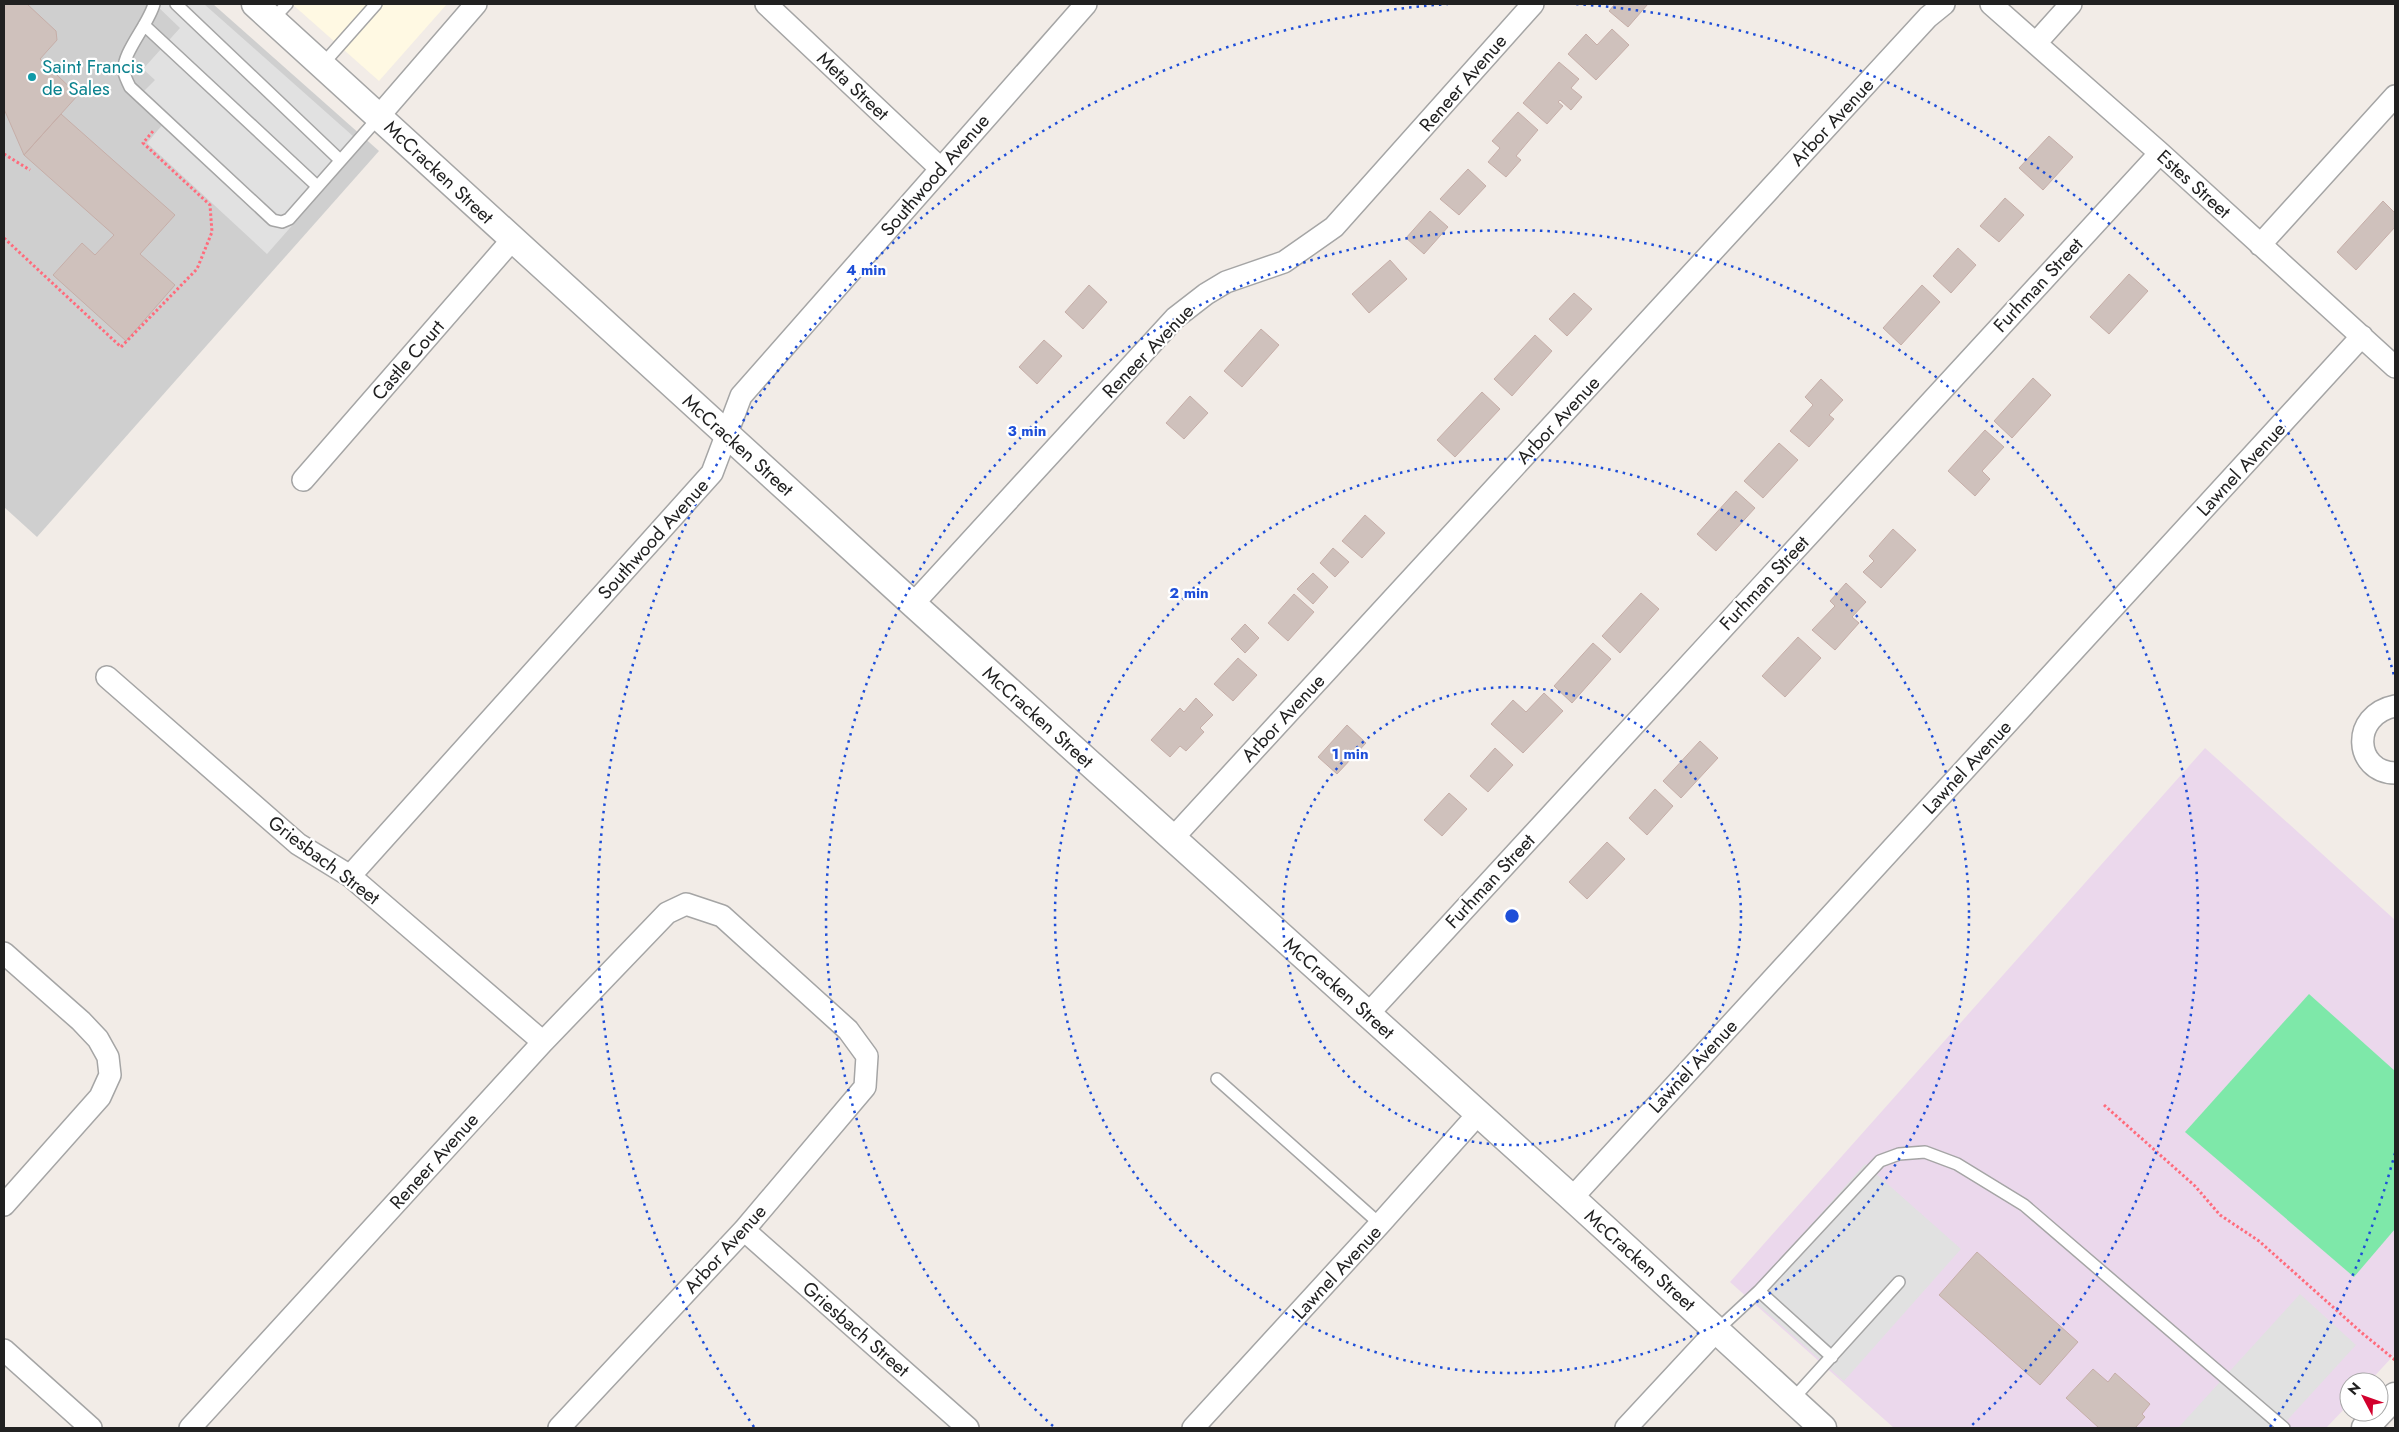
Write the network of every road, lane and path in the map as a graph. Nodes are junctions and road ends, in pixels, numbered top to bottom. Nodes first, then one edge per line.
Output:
1 (154, 4) edge
2 (176, 4) edge
3 (376, 4) edge
4 (476, 4) edge
5 (766, 4) edge
6 (1086, 4) edge
7 (1533, 4) edge
8 (1944, 4) edge
9 (1992, 4) edge
10 (2071, 4) edge
11 (271, 9) edge
12 (144, 25) junction
13 (2036, 43) junction
14 (322, 64) junction
15 (2395, 96) edge
16 (379, 116) junction
17 (165, 118) junction
18 (2160, 153) junction
19 (4, 154) edge
20 (340, 160) junction
21 (940, 168) junction
22 (30, 170) dead end
23 (317, 186) junction
24 (4, 238) edge
25 (512, 240) junction
26 (2260, 245) junction
27 (2362, 336) junction
28 (2395, 367) edge
29 (725, 433) junction
30 (303, 480) dead end
31 (913, 604) junction
32 (107, 677) dead end
33 (2395, 706) edge
34 (2395, 773) edge
35 (1173, 838) junction
36 (350, 876) junction
37 (4, 953) edge
38 (1368, 1014) junction
39 (543, 1042) junction
40 (867, 1056) joint
41 (1217, 1079) dead end
42 (2104, 1105) dead end
43 (1478, 1114) junction
44 (1572, 1198) junction
45 (4, 1205) edge
46 (1380, 1224) junction
47 (744, 1230) junction
48 (1900, 1282) dead end
49 (1759, 1291) junction
50 (1717, 1330) junction
51 (4, 1350) edge
52 (1832, 1357) junction
53 (2395, 1360) edge
54 (2395, 1396) edge
55 (1792, 1400) junction
56 (91, 1428) edge
57 (190, 1428) edge
58 (559, 1428) edge
59 (968, 1428) edge
60 (1193, 1428) edge
61 (1626, 1428) edge
62 (1824, 1428) edge
63 (2284, 1428) edge
64 (2365, 1428) edge

1 - 12 lane
2 - 20 lane
3 - 14 lane
4 - 16 street
5 - 21 street, Meta Street
6 - 21 street, Southwood Avenue
7 - 31 street, Reneer Avenue
8 - 35 street, Arbor Avenue
9 - 13 street, Estes Street
10 - 13 street
11 - 14 street, McCracken Street
12 - 17 lane
12 - 23 lane
13 - 18 street, Estes Street
14 - 16 street, McCracken Street
15 - 26 street
16 - 20 lane
16 - 25 street, McCracken Street
17 - 23 lane
17 - 24 path
18 - 26 street, Estes Street
18 - 38 street, Furhman Street
19 - 22 path
20 - 23 lane
21 - 29 street, Southwood Avenue
25 - 29 street, McCracken Street
25 - 30 street, Castle Court
26 - 27 street, Estes Street
27 - 28 street, Estes Street
27 - 44 street, Lawnel Avenue
29 - 31 street, McCracken Street
29 - 36 street, Southwood Avenue
31 - 35 street, McCracken Street
32 - 36 street, Griesbach Street
33 - 34 street
35 - 38 street, McCracken Street
36 - 39 street, Griesbach Street
37 - 45 street
38 - 43 street, McCracken Street
39 - 40 street, Reneer Avenue
39 - 57 street, Reneer Avenue
40 - 47 street, Arbor Avenue
41 - 46 lane
42 - 53 path
43 - 44 street, McCracken Street
43 - 46 street, Lawnel Avenue
44 - 50 street, McCracken Street
46 - 60 street, Lawnel Avenue
47 - 58 street, Arbor Avenue
47 - 59 street, Griesbach Street
48 - 52 lane
49 - 50 lane
49 - 52 lane
49 - 63 lane
50 - 55 street, McCracken Street
50 - 61 street
51 - 56 street
52 - 55 lane
54 - 64 street
55 - 62 street, McCracken Street

